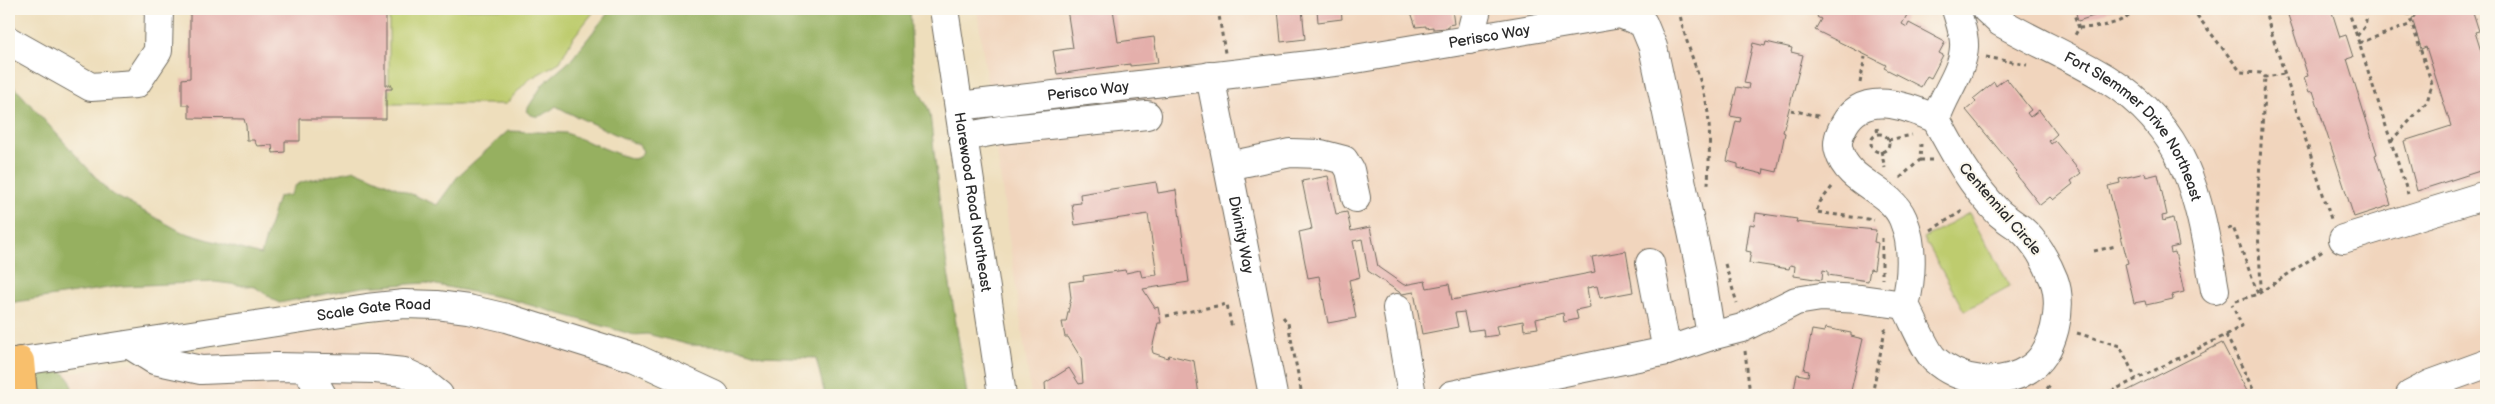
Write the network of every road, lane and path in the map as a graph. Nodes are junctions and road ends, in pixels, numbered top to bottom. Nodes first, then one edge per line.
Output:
1 (159, 9) edge
2 (944, 9) edge
3 (1218, 9) edge
4 (1476, 9) edge
5 (1679, 9) edge
6 (1956, 9) edge
7 (1986, 9) edge
8 (2072, 9) edge
9 (2138, 9) edge
10 (2192, 9) edge
11 (2264, 9) edge
12 (2348, 9) edge
13 (2368, 9) edge
14 (2406, 9) edge
15 (2412, 24) junction
16 (2357, 36) junction
17 (1469, 40) junction
18 (9, 41) edge
19 (2359, 43) junction
20 (1964, 52) junction
21 (2034, 68) dead end
22 (2284, 74) junction
23 (1219, 75) junction
24 (2265, 77) junction
25 (959, 106) junction
26 (1791, 110) dead end
27 (1147, 114) dead end
28 (1825, 118) dead end
29 (1927, 122) junction
30 (963, 137) junction
31 (1888, 140) junction
32 (2391, 141) junction
33 (1228, 166) junction
34 (1850, 170) junction
35 (1708, 192) dead end
36 (1883, 193) junction
37 (2486, 195) edge
38 (1356, 198) dead end
39 (1986, 198) junction
40 (2415, 216) junction
41 (1879, 224) dead end
42 (1882, 233) dead end
43 (2228, 238) dead end
44 (2333, 238) junction
45 (1909, 243) junction
46 (2116, 246) dead end
47 (2094, 251) dead end
48 (1722, 256) dead end
49 (1650, 263) dead end
50 (2215, 290) dead end
51 (2258, 294) junction
52 (1896, 305) junction
53 (1397, 308) dead end
54 (1166, 316) dead end
55 (1239, 322) dead end
56 (1742, 328) junction
57 (2074, 332) dead end
58 (2226, 335) junction
59 (1711, 336) junction
60 (130, 344) junction
61 (1667, 350) junction
62 (15, 362) edge
63 (2486, 364) edge
64 (306, 369) junction
65 (2136, 380) junction
66 (1937, 392) dead end
67 (23, 395) edge
68 (322, 395) edge
69 (439, 395) edge
70 (715, 395) edge
71 (1002, 395) edge
72 (1273, 395) edge
73 (1412, 395) edge
74 (1452, 395) edge
75 (1750, 395) edge
76 (1872, 395) edge
77 (1887, 395) edge
78 (2104, 395) edge
79 (2256, 395) edge
80 (2410, 395) edge

1 - 18 street
2 - 25 street, Harewood Road Northeast
3 - 23 path
4 - 17 street
5 - 35 path
6 - 20 street
7 - 50 street, Fort Slemmer Drive Northeast
8 - 9 path
10 - 24 path
11 - 22 path
12 - 16 path
13 - 16 path
14 - 15 path
15 - 19 path
15 - 32 path
16 - 19 path
17 - 23 street, Perisco Way
17 - 59 street, Perisco Way
19 - 32 path
20 - 21 path
20 - 29 street
22 - 24 path
22 - 44 path
23 - 25 street, Perisco Way
23 - 33 street, Divinity Way
24 - 51 path
25 - 30 street, Harewood Road Northeast
26 - 28 path
27 - 30 street
29 - 31 path
29 - 34 street
29 - 36 path
29 - 39 street, Centennial Circle
30 - 71 street, Harewood Road Northeast
31 - 31 path
32 - 40 path
33 - 38 street
33 - 72 street, Divinity Way
34 - 36 street
34 - 41 path
36 - 45 street
37 - 40 street
39 - 45 path
39 - 52 street, Centennial Circle
40 - 44 street
42 - 52 path
43 - 51 path
44 - 51 path
45 - 52 street
46 - 47 path
48 - 56 path
49 - 61 street
51 - 58 path
52 - 56 street
52 - 76 path
53 - 73 street
54 - 55 path
56 - 59 street
56 - 75 path
57 - 65 path
58 - 65 path
58 - 79 path
59 - 61 street
60 - 62 street, Scale Gate Road
60 - 64 street
60 - 70 street, Scale Gate Road
61 - 74 street
62 - 67 main road
63 - 80 street
64 - 68 street
64 - 69 street
65 - 78 path
66 - 77 path

